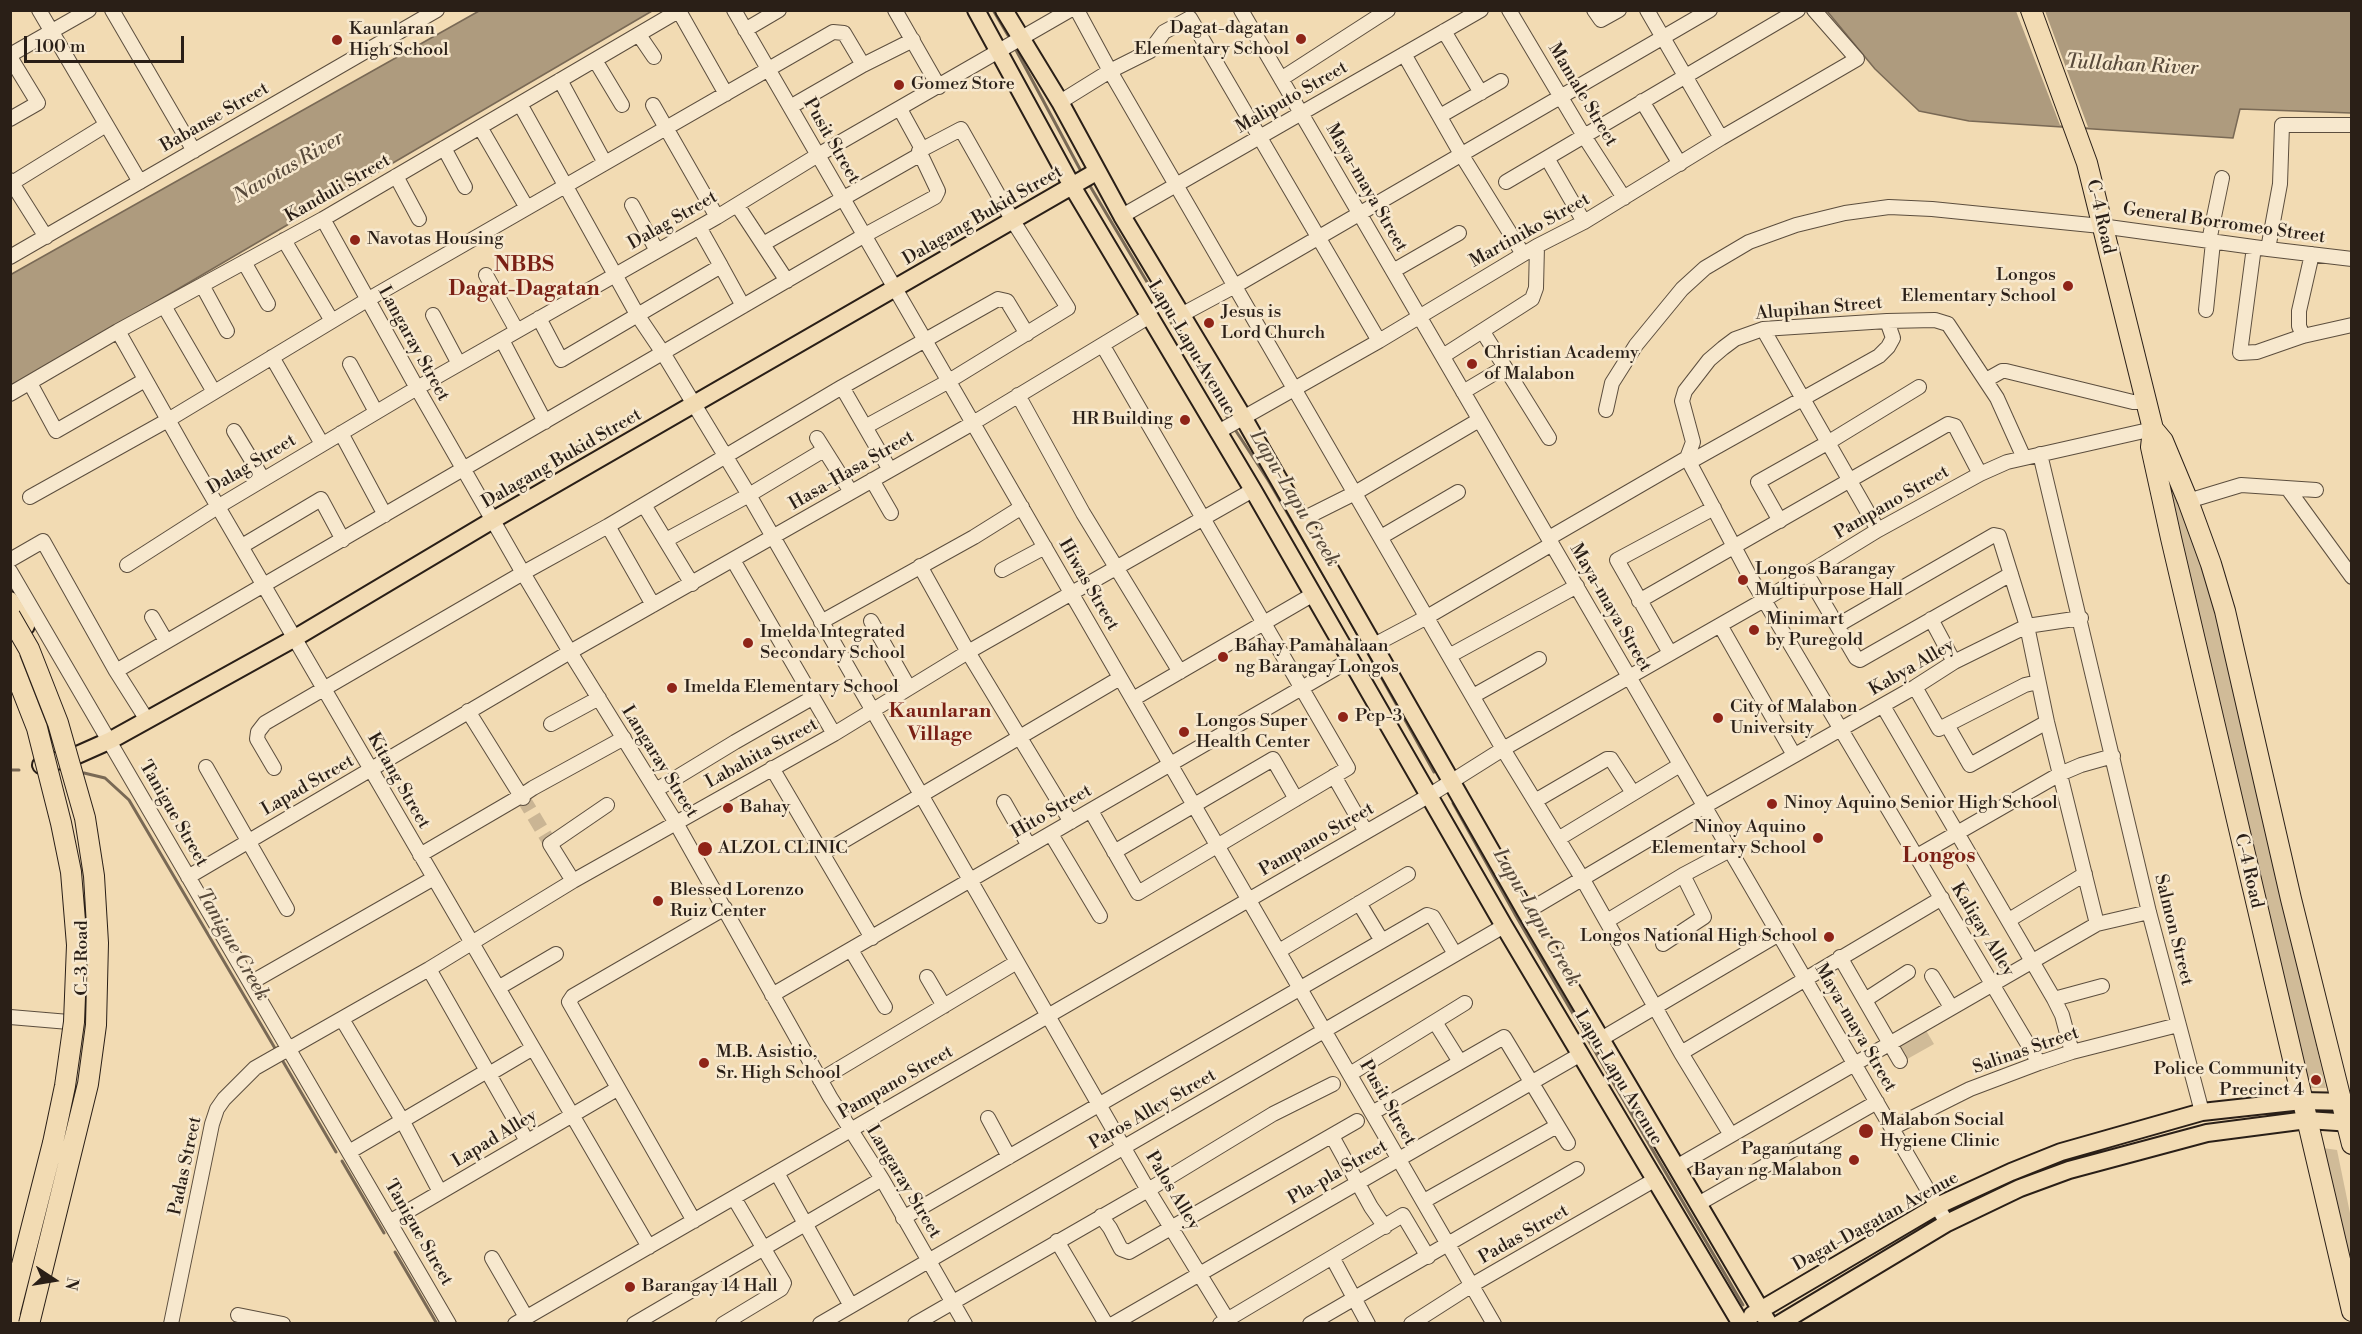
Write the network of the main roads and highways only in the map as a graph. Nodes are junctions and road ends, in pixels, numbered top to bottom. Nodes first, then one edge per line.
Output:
1 (976, 10) edge
2 (1004, 10) edge
3 (2031, 10) edge
4 (1096, 172) junction
5 (1072, 186) junction
6 (1230, 425) junction
7 (2153, 429) junction
8 (1342, 589) junction
9 (1315, 599) junction
10 (10, 600) edge
11 (10, 616) edge
12 (10, 659) edge
13 (10, 674) edge
14 (75, 756) junction
15 (41, 765) junction
16 (99, 869) junction
17 (66, 876) junction
18 (2302, 1101) junction
19 (2346, 1102) edge
20 (2307, 1120) junction
21 (2349, 1123) edge
22 (2352, 1144) edge
23 (10, 1290) edge
24 (2352, 1311) edge
25 (10, 1312) edge
26 (1765, 1317) edge
27 (29, 1323) edge
28 (35, 1323) edge
29 (1740, 1323) edge
30 (1779, 1323) edge

1 - 5 main road, Lapu-Lapu Avenue
2 - 4 main road, Lapu-Lapu Avenue
3 - 7 highway, C-4 Road
4 - 5 main road, Dalagang Bukid Street
4 - 6 main road, Lapu-Lapu Avenue
5 - 6 main road, Lapu-Lapu Avenue
5 - 14 main road, Dalagang Bukid Street
6 - 8 main road, Lapu-Lapu Avenue
6 - 9 main road, Lapu-Lapu Avenue
7 - 18 highway, C-4 Road
7 - 19 highway, C-4 Road
8 - 9 main road
8 - 26 main road, Lapu-Lapu Avenue
9 - 29 main road, Lapu-Lapu Avenue
10 - 14 main road, C-3 Road
11 - 27 highway, bridge
12 - 25 highway, bridge
13 - 15 main road, C-3 Road
14 - 15 main road, Dalagang Bukid Street
14 - 16 main road, C-3 Road
15 - 17 main road, C-3 Road
16 - 17 main road
16 - 28 main road, C-3 Road
17 - 23 main road, C-3 Road
18 - 19 main road, Dagat-Dagatan Avenue
18 - 20 highway, C-4 Road
18 - 26 main road, Dagat-Dagatan Avenue
19 - 21 highway, C-4 Road
20 - 21 main road, Dagat-Dagatan Avenue
20 - 24 highway, C-4 Road
20 - 30 main road, Dagat-Dagatan Avenue
21 - 22 highway, C-4 Road
26 - 29 main road, Dagat-Dagatan Avenue

